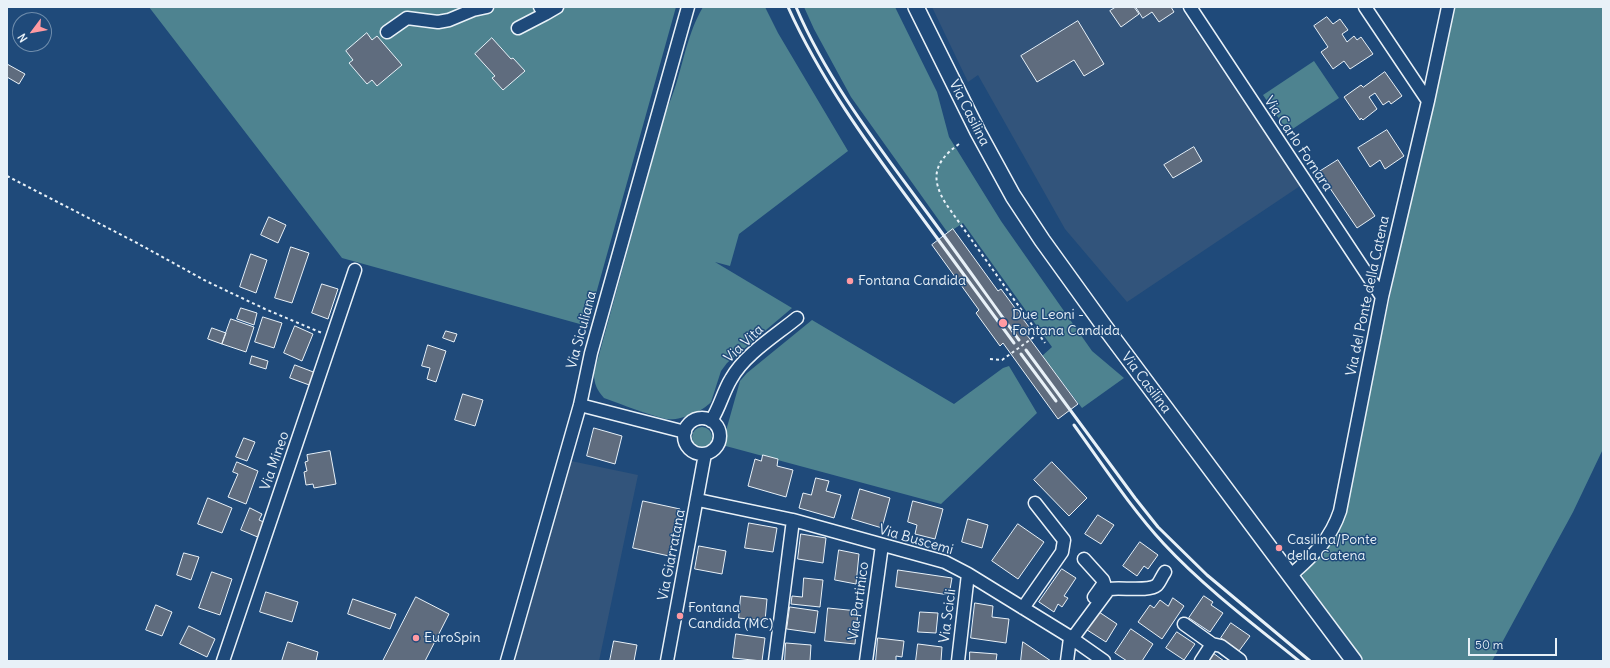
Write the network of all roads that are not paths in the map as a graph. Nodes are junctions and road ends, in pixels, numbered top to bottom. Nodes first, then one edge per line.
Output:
1 (487, 7) edge
2 (558, 7) edge
3 (687, 7) edge
4 (916, 7) edge
5 (1190, 7) edge
6 (1365, 7) edge
7 (1448, 7) edge
8 (543, 11) edge
9 (518, 28) dead end
10 (387, 32) dead end
11 (1428, 101) junction
12 (355, 270) dead end
13 (1382, 297) junction
14 (797, 318) dead end
15 (580, 405) junction
16 (711, 421) junction
17 (685, 432) junction
18 (705, 454) junction
19 (698, 500) junction
20 (1035, 503) dead end
21 (793, 520) junction
22 (882, 545) junction
23 (1084, 559) dead end
24 (1165, 572) dead end
25 (968, 574) junction
26 (1290, 576) junction
27 (1023, 608) junction
28 (1184, 624) dead end
29 (1070, 637) junction
30 (1212, 644) junction
31 (1240, 660) dead end
32 (223, 661) edge
33 (508, 661) edge
34 (667, 661) edge
35 (775, 661) edge
36 (866, 661) edge
37 (958, 661) edge
38 (1067, 661) edge
39 (1104, 661) edge
40 (1201, 661) edge
41 (1354, 661) edge

1 - 10 street
2 - 8 street
3 - 15 street, Via Siculiana
4 - 26 main road, Via Casilina
5 - 13 street, Via Carlo Fornara
6 - 11 street
7 - 11 street, Via del Ponte della Catena
8 - 9 street
11 - 13 street, Via del Ponte della Catena
12 - 32 street, Via Mineo
13 - 26 street, Via del Ponte della Catena
14 - 16 street, Via Vita
15 - 17 street
15 - 33 street, Via Siculiana
16 - 17 street
16 - 18 street
17 - 18 street
18 - 19 street, Via Giarratana
19 - 21 street, Via Buscemi
19 - 34 street, Via Giarratana
20 - 27 street
21 - 22 street, Via Buscemi
21 - 35 street
22 - 25 street, Via Buscemi
22 - 36 street, Via Partinico
23 - 29 street
24 - 29 street
25 - 27 street, Via Buscemi
25 - 37 street, Via Scicli
26 - 41 main road, Via Casilina
27 - 29 street, Via Buscemi
28 - 30 street
29 - 38 street
29 - 39 street, Via Buscemi
30 - 31 street
30 - 40 street

